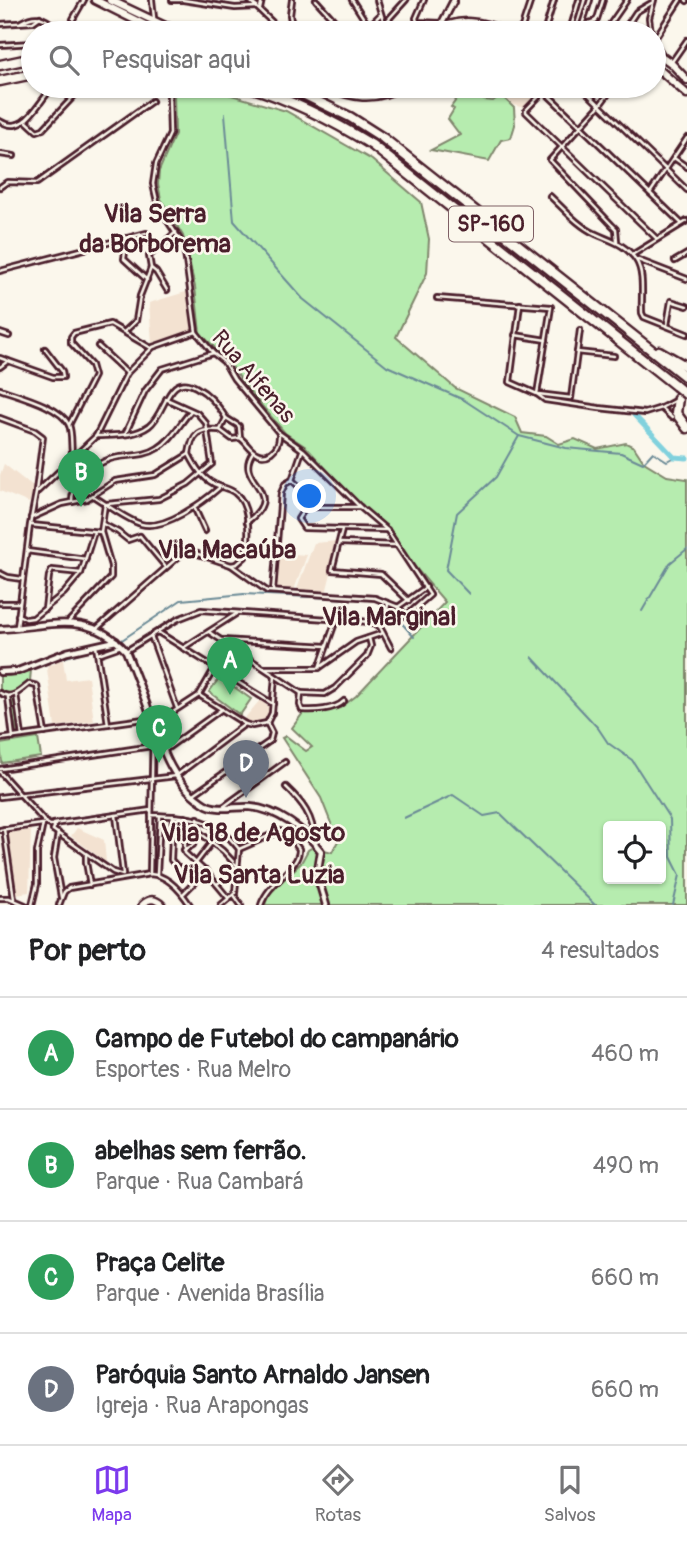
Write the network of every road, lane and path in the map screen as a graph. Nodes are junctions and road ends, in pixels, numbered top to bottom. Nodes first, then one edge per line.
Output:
1 (84, 0) edge
2 (95, 0) edge
3 (110, 0) edge
4 (152, 0) edge
5 (172, 0) edge
6 (182, 0) edge
7 (249, 0) edge
8 (262, 0) edge
9 (292, 0) edge
10 (316, 0) edge
11 (352, 0) edge
12 (377, 0) edge
13 (406, 0) edge
14 (424, 0) edge
15 (454, 0) edge
16 (531, 0) edge
17 (554, 0) edge
18 (579, 0) edge
19 (590, 0) edge
20 (603, 0) edge
21 (627, 0) edge
22 (680, 0) edge
23 (654, 1) edge
24 (259, 8) junction
25 (447, 14) junction
26 (380, 15) junction
27 (73, 19) dead end
28 (137, 21) edge
29 (154, 21) joint
30 (270, 21) edge
31 (292, 21) edge
32 (334, 21) edge
33 (365, 21) edge
34 (373, 21) edge
35 (383, 21) edge
36 (386, 21) edge
37 (417, 21) edge
38 (444, 21) edge
39 (451, 21) edge
40 (524, 21) edge
41 (548, 21) edge
42 (572, 21) edge
43 (583, 21) edge
44 (595, 21) edge
45 (612, 21) edge
46 (630, 21) edge
47 (650, 21) edge
48 (21, 23) edge
49 (0, 24) edge
50 (666, 24) edge
51 (687, 40) edge
52 (21, 44) edge
53 (0, 45) edge
54 (681, 48) junction
55 (687, 51) edge
56 (666, 59) edge
57 (21, 61) edge
58 (668, 61) junction
59 (0, 65) edge
60 (666, 76) edge
61 (21, 77) edge
62 (687, 80) edge
63 (0, 81) edge
64 (687, 94) edge
65 (44, 98) edge
66 (72, 98) edge
67 (169, 98) edge
68 (280, 98) edge
69 (311, 98) edge
70 (537, 98) edge
71 (551, 98) edge
72 (593, 98) edge
73 (605, 98) edge
74 (152, 101) dead end
75 (600, 105) junction
76 (25, 120) junction
77 (0, 121) edge
78 (580, 126) junction
79 (687, 138) edge
80 (561, 146) junction
81 (0, 154) edge
82 (14, 156) dead end
83 (674, 158) junction
84 (687, 167) edge
85 (666, 170) junction
86 (0, 187) edge
87 (687, 190) edge
88 (650, 193) junction
89 (550, 196) dead end
90 (687, 220) edge
91 (682, 224) junction
92 (176, 232) junction
93 (146, 233) dead end
94 (127, 238) junction
95 (657, 239) junction
96 (617, 241) junction
97 (687, 254) edge
98 (632, 255) junction
99 (636, 259) junction
100 (675, 261) dead end
101 (151, 268) junction
102 (0, 271) edge
103 (687, 279) edge
104 (147, 280) junction
105 (167, 290) dead end
106 (437, 298) dead end
107 (520, 304) junction
108 (687, 306) edge
109 (667, 325) junction
110 (580, 330) dead end
111 (125, 331) junction
112 (196, 332) junction
113 (0, 333) edge
114 (687, 334) edge
115 (515, 335) junction
116 (9, 336) dead end
117 (547, 341) junction
118 (645, 345) junction
119 (98, 346) dead end
120 (151, 348) junction
121 (45, 349) dead end
122 (213, 352) junction
123 (577, 352) junction
124 (614, 356) dead end
125 (0, 358) edge
126 (8, 361) junction
127 (0, 366) edge
128 (687, 367) edge
129 (127, 373) junction
130 (686, 378) edge
131 (0, 388) edge
132 (687, 392) edge
133 (537, 394) junction
134 (678, 398) junction
135 (166, 399) junction
136 (661, 408) junction
137 (192, 411) junction
138 (0, 418) edge
139 (226, 418) junction
140 (672, 418) dead end
141 (69, 425) junction
142 (687, 428) edge
143 (207, 429) junction
144 (220, 430) junction
145 (279, 433) junction
146 (125, 434) junction
147 (96, 436) junction
148 (240, 438) junction
149 (303, 450) junction
150 (253, 452) junction
151 (189, 454) junction
152 (73, 458) junction
153 (200, 474) junction
154 (37, 479) junction
155 (292, 480) junction
156 (47, 481) junction
157 (220, 487) junction
158 (36, 493) junction
159 (93, 496) junction
160 (72, 502) junction
161 (106, 504) junction
162 (194, 507) junction
163 (305, 507) junction
164 (360, 507) junction
165 (31, 518) junction
166 (247, 522) junction
167 (103, 524) junction
168 (141, 524) junction
169 (30, 525) junction
170 (342, 530) junction
171 (387, 530) junction
172 (205, 531) dead end
173 (94, 532) junction
174 (100, 532) junction
175 (140, 536) junction
176 (340, 544) junction
177 (396, 545) junction
178 (26, 551) junction
179 (86, 559) junction
180 (231, 565) junction
181 (166, 567) junction
182 (0, 573) edge
183 (81, 573) junction
184 (22, 579) junction
185 (426, 587) junction
186 (273, 591) junction
187 (409, 601) junction
188 (0, 603) edge
189 (19, 603) junction
190 (388, 603) junction
191 (398, 607) junction
192 (45, 609) junction
193 (238, 612) junction
194 (18, 615) junction
195 (336, 620) junction
196 (69, 621) junction
197 (396, 621) dead end
198 (17, 628) junction
199 (0, 629) edge
200 (95, 629) junction
201 (158, 632) junction
202 (209, 632) junction
203 (383, 632) junction
204 (151, 636) junction
205 (369, 638) junction
206 (221, 640) junction
207 (116, 641) junction
208 (96, 646) junction
209 (121, 646) junction
210 (327, 646) junction
211 (183, 648) junction
212 (391, 648) dead end
213 (126, 651) junction
214 (98, 654) junction
215 (214, 668) junction
216 (265, 668) junction
217 (319, 668) junction
218 (0, 672) edge
219 (275, 676) junction
220 (0, 693) edge
221 (302, 693) junction
222 (16, 694) junction
223 (198, 695) junction
224 (8, 697) junction
225 (344, 701) dead end
226 (273, 704) junction
227 (177, 709) junction
228 (222, 709) junction
229 (151, 718) junction
230 (267, 723) junction
231 (108, 724) junction
232 (245, 724) junction
233 (153, 725) junction
234 (45, 733) junction
235 (22, 736) junction
236 (13, 738) junction
237 (0, 739) edge
238 (160, 746) junction
239 (152, 749) junction
240 (162, 752) junction
241 (285, 762) dead end
242 (0, 770) edge
243 (176, 776) junction
244 (152, 778) junction
245 (286, 787) dead end
246 (194, 794) junction
247 (19, 795) junction
248 (237, 796) junction
249 (0, 797) edge
250 (223, 807) junction
251 (234, 807) junction
252 (152, 810) junction
253 (116, 815) junction
254 (151, 815) junction
255 (160, 816) junction
256 (173, 816) junction
257 (185, 817) junction
258 (198, 818) junction
259 (44, 823) junction
260 (53, 827) junction
261 (2, 830) edge
262 (199, 832) junction
263 (58, 833) junction
264 (313, 841) junction
265 (212, 842) junction
266 (239, 849) junction
267 (184, 850) junction
268 (86, 853) junction
269 (196, 863) junction
270 (238, 868) junction
271 (181, 871) dead end
272 (206, 871) junction
273 (150, 874) junction
274 (157, 874) junction
275 (123, 876) junction
276 (217, 884) junction
277 (90, 885) junction
278 (183, 894) junction
279 (234, 895) junction
280 (61, 897) junction
281 (0, 898) edge
282 (229, 899) junction
283 (15, 902) edge
284 (25, 905) edge
285 (32, 905) edge
286 (59, 905) edge
287 (142, 905) edge
288 (162, 905) edge
289 (190, 905) edge
290 (221, 905) edge
291 (241, 905) edge
292 (261, 905) edge
293 (326, 905) edge

1 - 27 street
2 - 28 main road
3 - 29 main road
4 - 29 street
5 - 6 street
6 - 24 street
7 - 24 street
8 - 24 street
9 - 31 street
10 - 32 street
11 - 33 street
12 - 26 street
13 - 36 street
14 - 37 street
15 - 25 street
16 - 40 street
17 - 41 street
18 - 42 street
19 - 43 street
20 - 44 street
21 - 45 street
22 - 50 street
23 - 46 street
23 - 47 street
24 - 30 street
25 - 38 street
25 - 39 street
26 - 34 street
26 - 35 street
48 - 49 street
51 - 54 street
52 - 53 street
54 - 55 street
54 - 58 street
56 - 58 main road
57 - 59 highway
58 - 62 main road
60 - 64 main road
61 - 63 highway
65 - 76 street
66 - 76 street
67 - 92 street, Rua Alfenas
68 - 132 highway, SP-160, bridge
69 - 118 highway, SP-160
70 - 80 street
71 - 78 street
72 - 75 street
73 - 75 street
74 - 86 street
75 - 78 street
75 - 85 street
76 - 77 street
78 - 80 street
78 - 88 street
79 - 83 street
80 - 95 street
80 - 96 street
81 - 82 street
83 - 84 street
83 - 85 street
85 - 87 street
85 - 88 street
88 - 91 street
89 - 96 street
90 - 91 street
91 - 95 street
92 - 101 street
92 - 112 street, Rua Alfenas
93 - 94 street
94 - 102 street
94 - 104 street
95 - 98 street
96 - 98 street
97 - 100 street
98 - 99 street
99 - 103 street
99 - 109 street
101 - 104 street
101 - 105 street
104 - 111 street
106 - 107 street
107 - 115 street
107 - 117 street
108 - 109 street
109 - 114 street
110 - 123 street
111 - 120 street
111 - 141 street
112 - 120 street
112 - 122 street, Rua Alfenas
113 - 116 street
115 - 117 street
115 - 133 street
117 - 133 street
118 - 128 highway
118 - 130 highway, SP-160
119 - 129 street
120 - 129 street
121 - 126 street
122 - 145 street, Rua Alfenas
122 - 146 street
123 - 124 street
123 - 133 street
125 - 126 street
126 - 127 street
129 - 147 street
131 - 141 street
132 - 134 street
133 - 136 street
134 - 136 street
134 - 142 highway
135 - 137 street
135 - 139 street
135 - 146 street
136 - 140 street
137 - 143 street
137 - 160 street
138 - 154 street
139 - 144 street
139 - 148 street
141 - 152 street
143 - 144 street
143 - 151 street
143 - 153 street
144 - 148 street
145 - 149 street, Rua Alfenas
145 - 150 street
146 - 147 street
147 - 152 street
148 - 150 street
149 - 155 street
149 - 164 street, Rua Alfenas
150 - 166 street
151 - 153 street
151 - 159 street
152 - 156 street
153 - 157 street
153 - 161 street
154 - 156 street
154 - 158 street
155 - 163 street
155 - 186 street
156 - 158 street
157 - 162 street
157 - 166 street
158 - 165 street
159 - 160 street
159 - 161 street
160 - 165 street
161 - 167 street
161 - 168 street
162 - 168 street
162 - 172 street
163 - 164 street
163 - 170 street
164 - 171 street, Rua Alfenas
165 - 169 street
166 - 180 street
167 - 174 street
167 - 175 street
168 - 175 street
169 - 173 street
169 - 178 street
170 - 171 street
170 - 176 street
171 - 177 street, Rua Alfenas
173 - 174 street
173 - 179 street
174 - 196 street
175 - 181 street
176 - 177 street
176 - 187 street
177 - 185 street, Rua Alfenas
178 - 179 street
178 - 184 street
179 - 183 street
180 - 181 street
180 - 186 street
181 - 200 street
182 - 184 street
183 - 192 street
183 - 192 street
184 - 189 street
185 - 187 street
185 - 191 street, Rua Alfenas
186 - 190 street
187 - 191 street
188 - 189 street
189 - 194 street
190 - 191 street
190 - 197 street
192 - 194 street
193 - 195 street
193 - 201 street
193 - 202 street
194 - 198 street
195 - 203 street
195 - 210 street
196 - 198 street
196 - 200 street
198 - 199 street
200 - 207 street
201 - 204 street
201 - 211 street
202 - 206 street
202 - 211 street
203 - 205 street
203 - 212 street
204 - 213 street
204 - 227 street
205 - 217 street
205 - 221 street
206 - 210 street
206 - 216 street
207 - 208 street
207 - 209 street
208 - 214 street
208 - 218 street
209 - 213 street
209 - 214 street
210 - 217 street
211 - 215 street
213 - 229 street
214 - 231 street
215 - 223 street
215 - 226 street
216 - 217 street
216 - 219 street
219 - 221 street
219 - 226 street
220 - 224 street
221 - 225 street
222 - 224 street
222 - 234 street
222 - 235 street
223 - 227 street
223 - 228 street
224 - 236 street
226 - 230 street
227 - 233 street
228 - 232 street
228 - 240 street
229 - 231 street
229 - 233 street
230 - 232 street
230 - 246 street
231 - 234 street
232 - 243 street
233 - 238 street
233 - 239 street
234 - 235 street
235 - 236 street
236 - 237 street
238 - 239 street
238 - 240 street
239 - 242 street
239 - 244 street
240 - 243 street
241 - 248 street
242 - 247 street
243 - 244 street
243 - 246 street
244 - 247 street
244 - 252 street
245 - 264 street
246 - 250 street
247 - 249 street
247 - 259 street
248 - 250 street
248 - 251 street
250 - 251 street
251 - 264 street
252 - 253 street
252 - 254 street
253 - 260 street
253 - 275 street
254 - 255 street
254 - 273 street
255 - 256 street
255 - 274 street
256 - 257 street
256 - 271 street
257 - 258 street
257 - 267 street
258 - 262 street
258 - 266 street
259 - 260 street
259 - 261 street
259 - 285 street
260 - 263 street
261 - 283 street
262 - 265 street
262 - 267 street
263 - 268 street
263 - 280 street
264 - 293 street
265 - 269 street
265 - 270 street
266 - 270 street
266 - 292 street
267 - 269 street
268 - 275 street
268 - 277 street
269 - 272 street
270 - 276 street
270 - 279 street
272 - 276 street
272 - 278 street
273 - 274 street
273 - 275 street
274 - 278 street
275 - 277 street
276 - 282 street
277 - 280 street
278 - 289 street
279 - 282 street
279 - 291 street
280 - 286 street
281 - 283 street
282 - 290 street
283 - 284 street
287 - 288 main road

